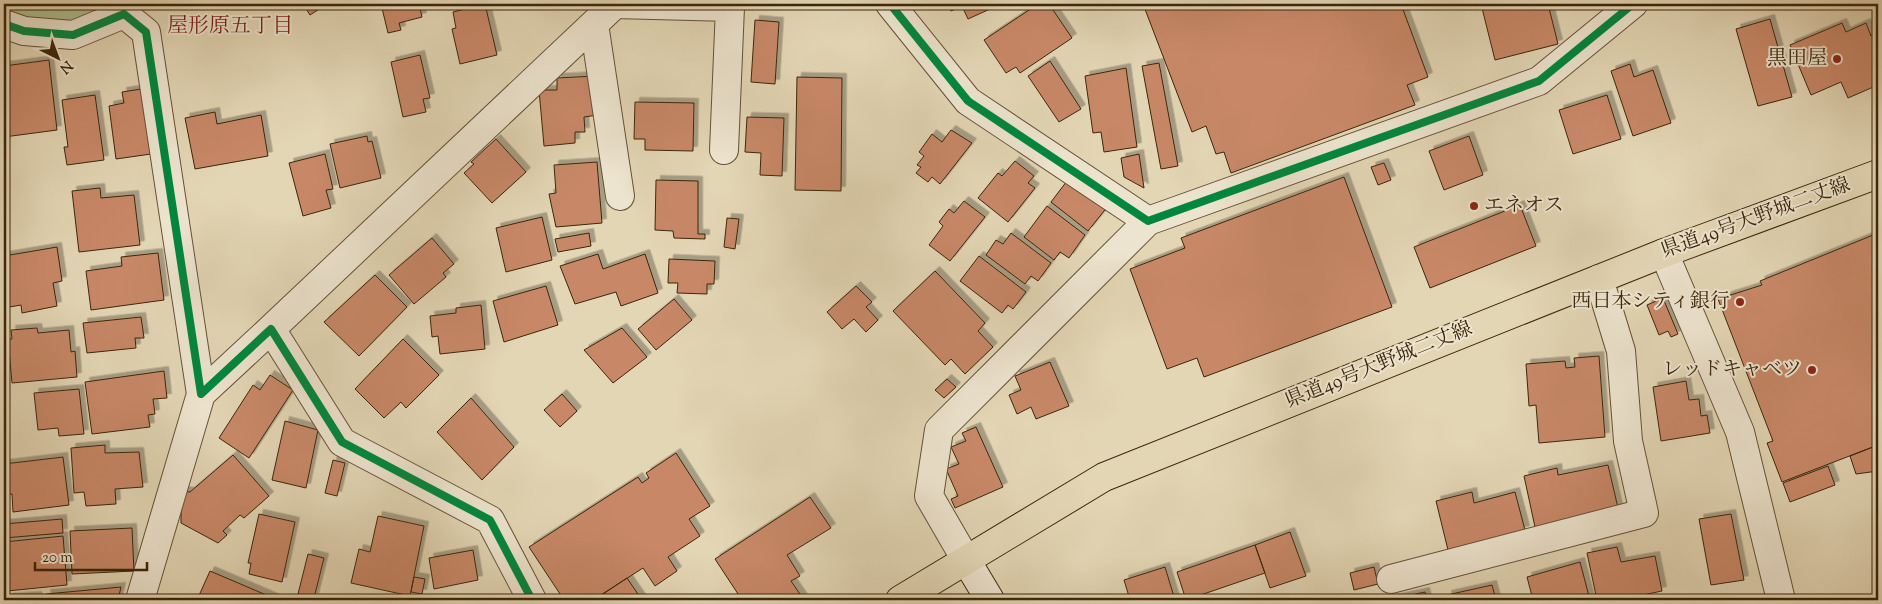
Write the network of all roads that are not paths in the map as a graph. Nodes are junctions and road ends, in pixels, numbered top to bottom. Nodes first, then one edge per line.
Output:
1 (890, 4) edge
2 (1633, 4) edge
3 (124, 9) edge
4 (4, 24) edge
5 (594, 24) junction
6 (724, 150) dead end
7 (1878, 174) edge
8 (620, 196) dead end
9 (1148, 221) junction
10 (1664, 252) junction
11 (1599, 279) junction
12 (271, 329) junction
13 (201, 394) junction
14 (966, 560) junction
15 (1391, 579) dead end
16 (140, 600) edge
17 (532, 600) edge
18 (900, 600) edge
19 (990, 600) edge
20 (1781, 600) edge

1 - 9 street
2 - 9 street
3 - 4 street
3 - 13 street
5 - 6 street
5 - 8 street
5 - 12 street
7 - 10 main road, 県道49号大野城二丈線
9 - 14 street
10 - 11 main road, 県道49号大野城二丈線
10 - 20 street
11 - 14 main road, 県道49号大野城二丈線
11 - 15 street
12 - 13 street
12 - 17 street
13 - 16 street
14 - 18 main road, 県道49号大野城二丈線
14 - 19 street

